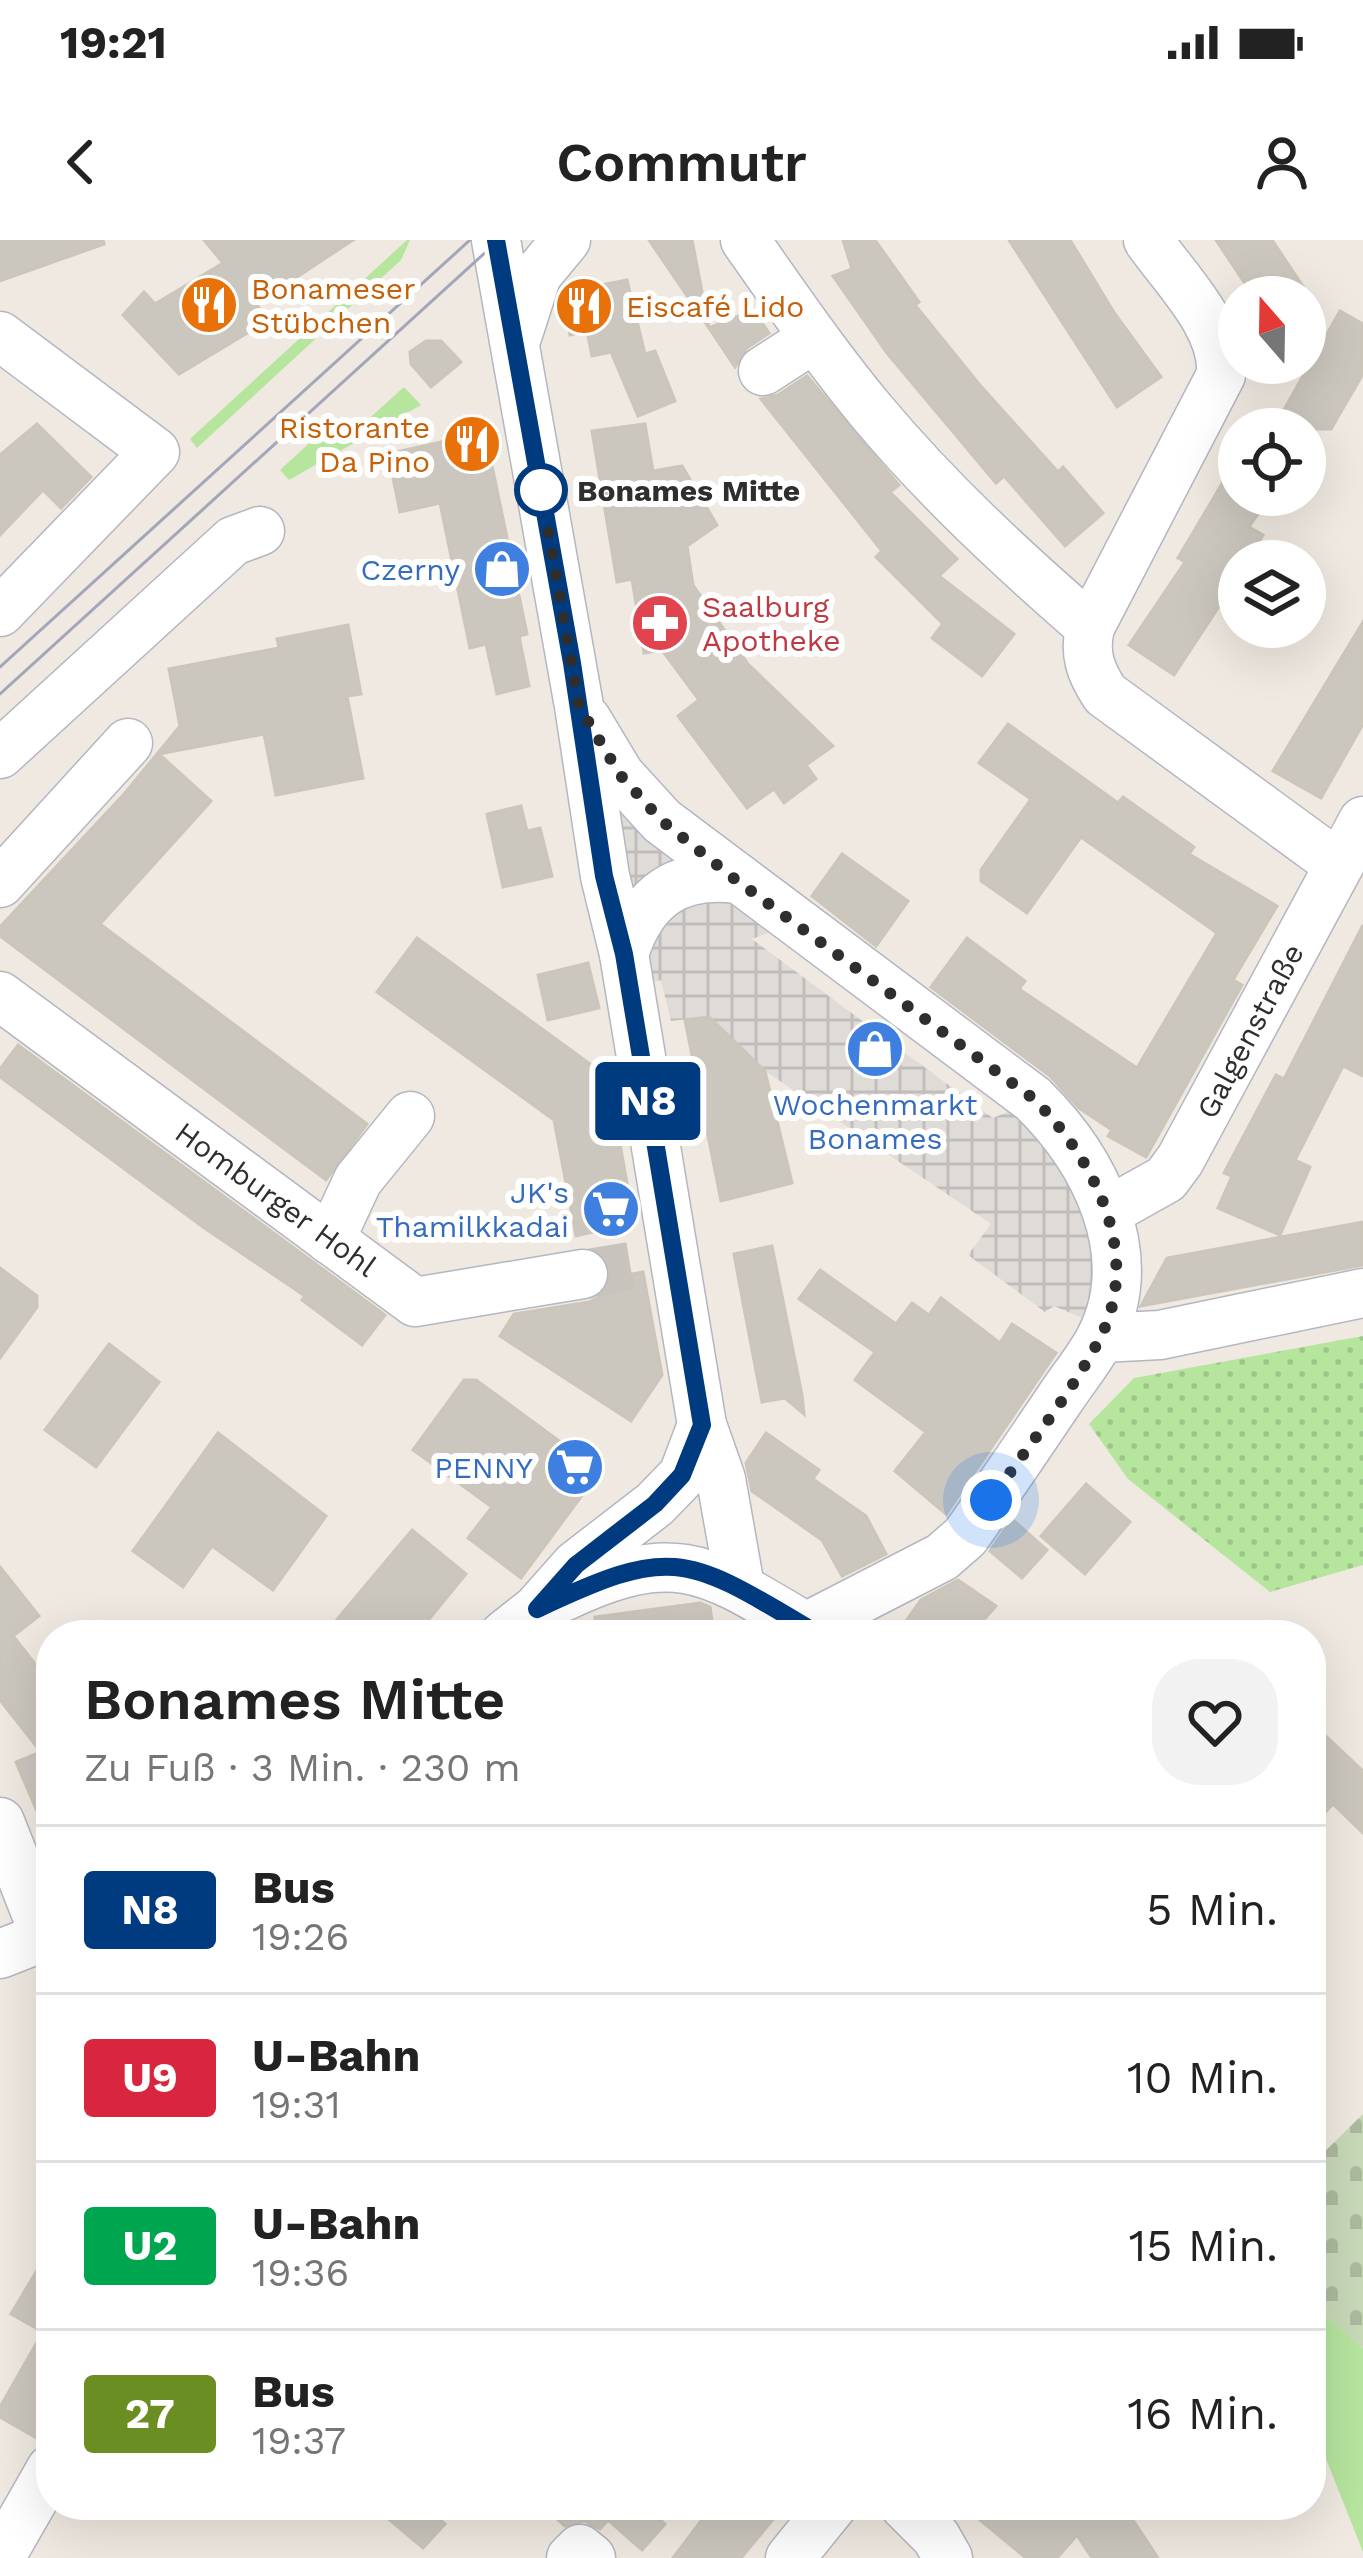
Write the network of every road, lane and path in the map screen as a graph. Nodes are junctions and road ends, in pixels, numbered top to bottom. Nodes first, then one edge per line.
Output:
1 (496, 240) edge
2 (566, 240) edge
3 (745, 240) edge
4 (1148, 240) edge
5 (0, 335) edge
6 (814, 338) junction
7 (516, 342) junction
8 (763, 371) dead end
9 (260, 531) dead end
10 (0, 612) edge
11 (1090, 627) junction
12 (579, 706) junction
13 (128, 743) dead end
14 (0, 754) edge
15 (1363, 821) edge
16 (1339, 865) junction
17 (736, 880) junction
18 (0, 883) edge
19 (624, 954) junction
20 (0, 996) edge
21 (410, 1116) dead end
22 (1107, 1212) junction
23 (331, 1240) junction
24 (583, 1274) tunnel mouth
25 (1363, 1293) edge
26 (1101, 1337) junction
27 (702, 1425) junction
28 (740, 1587) junction
29 (523, 1620) edge
30 (525, 1620) edge
31 (786, 1620) edge
32 (822, 1620) edge
33 (0, 1822) edge
34 (36, 1907) edge
35 (36, 1940) edge
36 (0, 1954) edge
37 (36, 2495) edge
38 (821, 2520) edge
39 (919, 2520) edge
40 (0, 2558) edge
41 (572, 2558) edge
42 (591, 2558) edge
43 (790, 2558) edge
44 (948, 2558) edge

1 - 7 street
2 - 7 street
3 - 6 street
4 - 11 street
5 - 10 street
6 - 8 street
6 - 11 street
7 - 12 street
9 - 14 street
11 - 16 street
12 - 17 street
12 - 19 street
13 - 18 street
15 - 16 street, Galgenstraße
16 - 22 street, Galgenstraße
17 - 19 street
17 - 22 street
19 - 27 street
20 - 23 street, Homburger Hohl
21 - 23 street
22 - 26 street
23 - 24 street, Homburger Hohl
25 - 26 street
26 - 32 street
27 - 28 street
27 - 29 street
28 - 30 street
28 - 31 street
33 - 34 street
35 - 36 street
37 - 40 street
38 - 43 street
39 - 44 street
41 - 42 street

